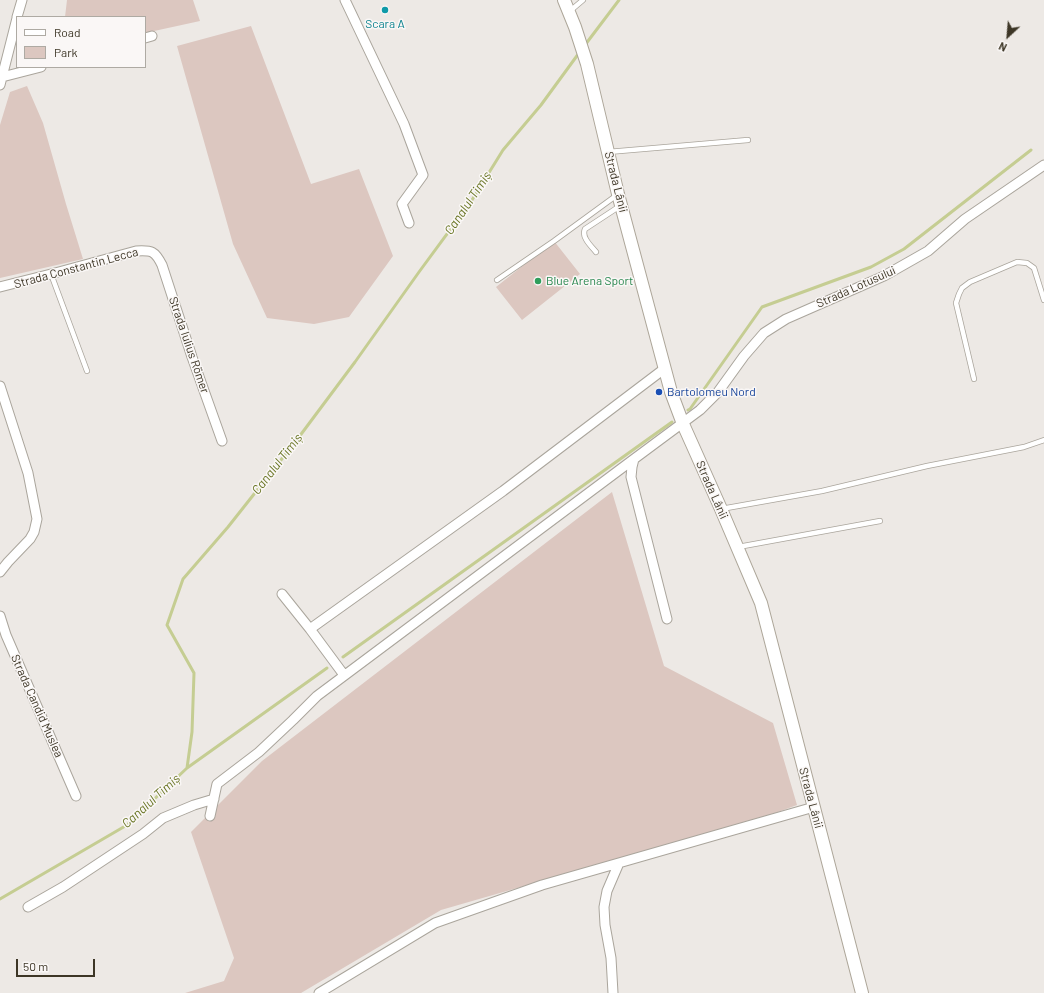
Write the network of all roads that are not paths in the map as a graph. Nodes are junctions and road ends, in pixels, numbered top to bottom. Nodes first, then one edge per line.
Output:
1 (22, 0) edge
2 (345, 0) edge
3 (564, 0) edge
4 (583, 0) edge
5 (569, 12) junction
6 (18, 16) edge
7 (16, 22) edge
8 (38, 68) edge
9 (1, 81) edge
10 (748, 140) dead end
11 (608, 152) junction
12 (1044, 165) edge
13 (620, 199) junction
14 (409, 223) dead end
15 (153, 252) joint
16 (596, 252) dead end
17 (51, 274) junction
18 (497, 280) dead end
19 (0, 287) edge
20 (1044, 300) edge
21 (664, 369) junction
22 (87, 371) dead end
23 (974, 379) dead end
24 (0, 386) edge
25 (683, 424) junction
26 (222, 440) dead end
27 (1044, 440) edge
28 (634, 459) junction
29 (721, 509) junction
30 (880, 521) dead end
31 (738, 547) junction
32 (0, 572) edge
33 (282, 594) dead end
34 (0, 616) edge
35 (667, 619) dead end
36 (310, 629) junction
37 (344, 675) junction
38 (76, 796) dead end
39 (214, 799) junction
40 (814, 807) junction
41 (210, 816) dead end
42 (619, 863) junction
43 (28, 907) dead end
44 (319, 993) edge
45 (613, 993) edge
46 (862, 993) edge

1 - 6 street
2 - 14 street
3 - 5 main road, Strada Lânii
4 - 5 lane
5 - 11 main road, Strada Lânii
7 - 9 street
8 - 9 street
10 - 11 lane
11 - 13 main road, Strada Lânii
12 - 25 street, Strada Lotusului
13 - 16 lane
13 - 18 lane
13 - 21 main road, Strada Lânii
15 - 17 street, Strada Constantin Lecca
15 - 26 street, Strada Iulius Römer
17 - 19 street, Strada Constantin Lecca
17 - 22 lane
20 - 23 lane
21 - 25 main road, Strada Lânii
21 - 36 street
24 - 32 street
25 - 28 street, Strada Lotusului
25 - 29 main road, Strada Lânii
27 - 29 lane
28 - 35 street
28 - 37 street, Strada Lotusului
29 - 31 main road, Strada Lânii
30 - 31 lane
31 - 40 main road, Strada Lânii
33 - 36 street
34 - 38 street, Strada Candid Muslea
36 - 37 street
37 - 39 street, Strada Lotusului
39 - 41 street, Strada Lotusului
39 - 43 street
40 - 42 street
40 - 46 main road, Strada Lânii
42 - 44 street
42 - 45 street

